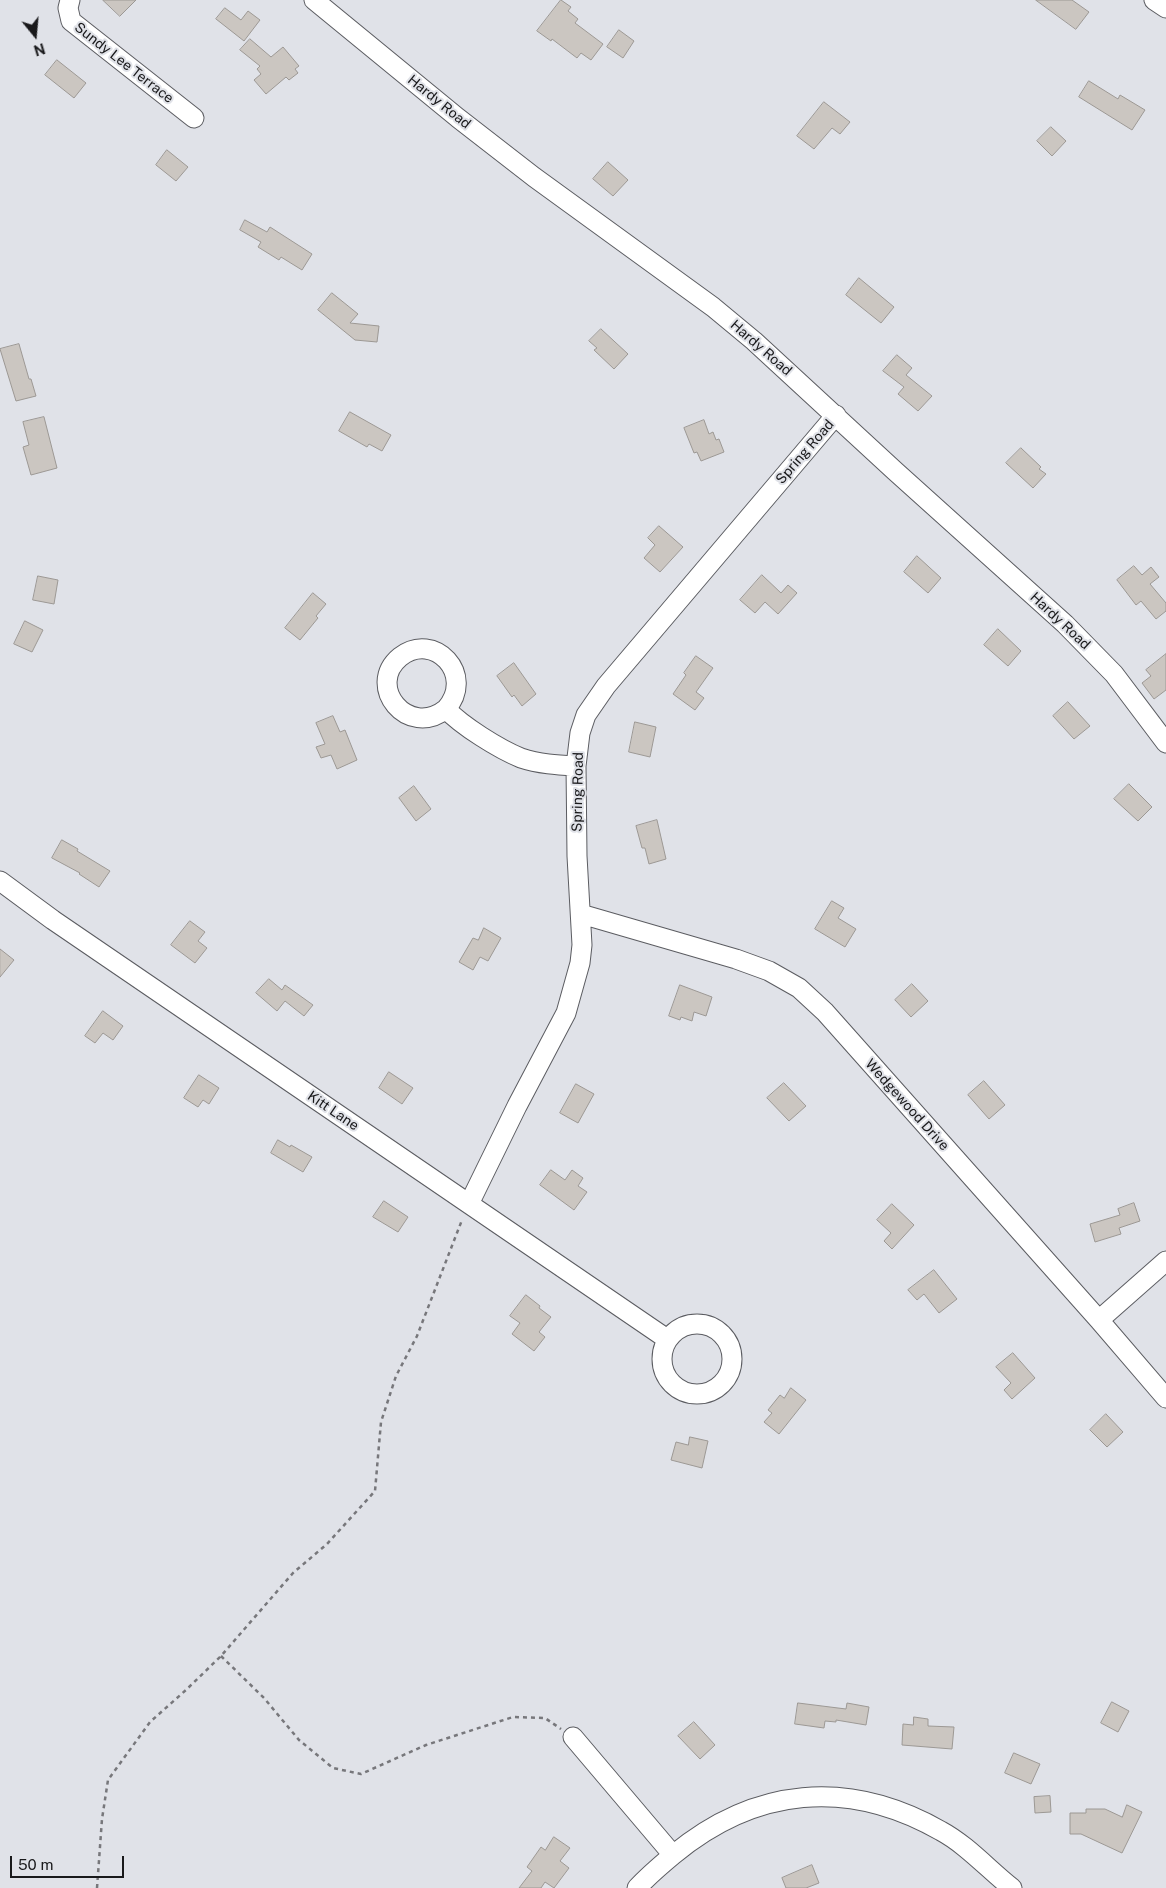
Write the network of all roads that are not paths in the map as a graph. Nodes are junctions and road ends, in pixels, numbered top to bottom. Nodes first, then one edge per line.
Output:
1 (70, 0) edge
2 (314, 0) edge
3 (1154, 0) edge
4 (1166, 8) edge
5 (194, 118) dead end
6 (836, 416) junction
7 (446, 709) dead end
8 (1166, 742) edge
9 (576, 766) junction
10 (0, 881) edge
11 (581, 914) junction
12 (469, 1204) junction
13 (1166, 1261) edge
14 (1099, 1320) junction
15 (667, 1339) dead end
16 (1166, 1398) edge
17 (573, 1737) road end
18 (673, 1855) junction
19 (637, 1888) edge
20 (1012, 1888) edge

1 - 5 street, Sundy Lee Terrace
2 - 6 street, Hardy Road
3 - 4 street
6 - 8 street, Hardy Road
6 - 9 street, Spring Road
7 - 9 street
9 - 11 street, Spring Road
10 - 12 street, Kitt Lane
11 - 12 street, Spring Road
11 - 14 street, Wedgewood Drive
12 - 15 street, Kitt Lane
13 - 14 street
14 - 16 street, Wedgewood Drive
17 - 18 street
18 - 19 street
18 - 20 street

